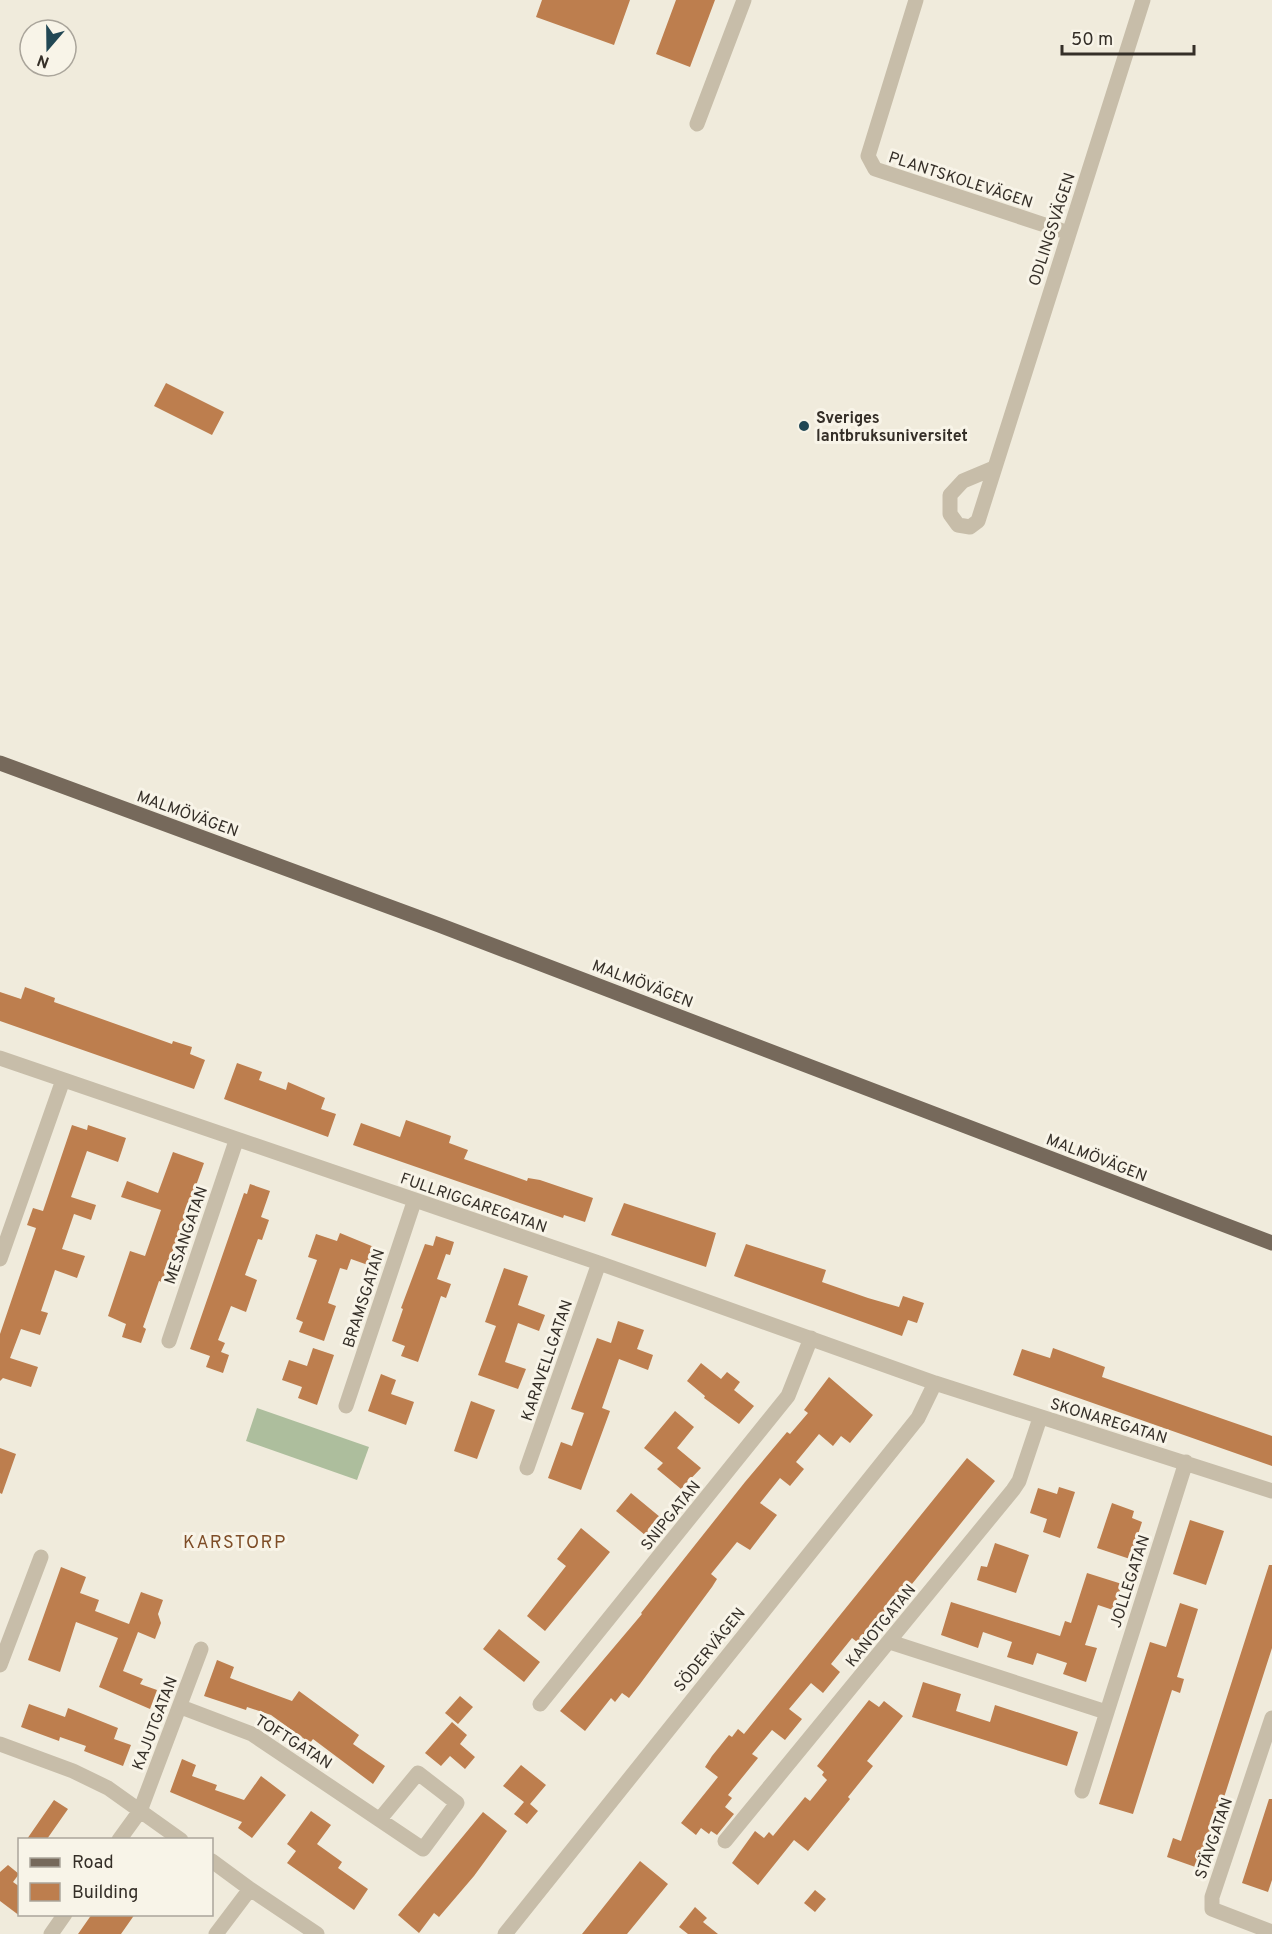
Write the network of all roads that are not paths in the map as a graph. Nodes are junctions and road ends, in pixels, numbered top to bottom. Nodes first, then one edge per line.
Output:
1 (744, 0) edge
2 (916, 0) edge
3 (1143, 0) edge
4 (697, 124) dead end
5 (1069, 233) junction
6 (994, 468) dead end
7 (0, 762) edge
8 (0, 1058) edge
9 (63, 1080) junction
10 (236, 1141) junction
11 (414, 1202) junction
12 (1272, 1243) edge
13 (0, 1259) edge
14 (599, 1263) junction
15 (811, 1338) junction
16 (169, 1341) dead end
17 (935, 1383) junction
18 (346, 1406) dead end
19 (1040, 1418) junction
20 (1186, 1462) junction
21 (527, 1468) dead end
22 (1272, 1491) edge
23 (41, 1557) dead end
24 (890, 1642) junction
25 (201, 1648) dead end
26 (0, 1665) edge
27 (540, 1704) dead end
28 (181, 1707) junction
29 (1106, 1712) junction
30 (1272, 1718) edge
31 (0, 1744) edge
32 (1082, 1791) dead end
33 (140, 1810) junction
34 (380, 1819) junction
35 (120, 1838) edge
36 (180, 1838) edge
37 (725, 1841) dead end
38 (213, 1862) edge
39 (250, 1889) junction
40 (64, 1916) edge
41 (1272, 1932) edge
42 (51, 1934) edge
43 (216, 1934) edge
44 (317, 1934) edge
45 (505, 1934) edge

1 - 4 street
2 - 5 street, PLANTSKOLEVÄGEN
3 - 5 street, ODLINGSVÄGEN
5 - 6 street, ODLINGSVÄGEN
7 - 12 main road, MALMÖVÄGEN
8 - 9 street, FULLRIGGAREGATAN
9 - 10 street, FULLRIGGAREGATAN
9 - 13 street
10 - 11 street, FULLRIGGAREGATAN
10 - 16 street, MESANGATAN
11 - 14 street, FULLRIGGAREGATAN
11 - 18 street, BRAMSGATAN
14 - 15 street, FULLRIGGAREGATAN
14 - 21 street, KARAVELLGATAN
15 - 17 street, FULLRIGGAREGATAN
15 - 27 street, SNIPGATAN
17 - 19 street, SKONAREGATAN
17 - 45 street, SÖDERVÄGEN
19 - 20 street, SKONAREGATAN
19 - 24 street, KANOTGATAN
20 - 22 street, SKONAREGATAN
20 - 29 street, JOLLEGATAN
23 - 26 street
24 - 29 street
24 - 37 street, KANOTGATAN
25 - 28 street, KAJUTGATAN
28 - 33 street, KAJUTGATAN
28 - 34 street, TOFTGATAN
29 - 32 street, JOLLEGATAN
30 - 41 street, STÄVGATAN
31 - 33 street
33 - 35 street, KAJUTGATAN
33 - 36 street
34 - 34 street, TOFTGATAN
38 - 39 street
39 - 43 street
39 - 44 street
40 - 42 street

